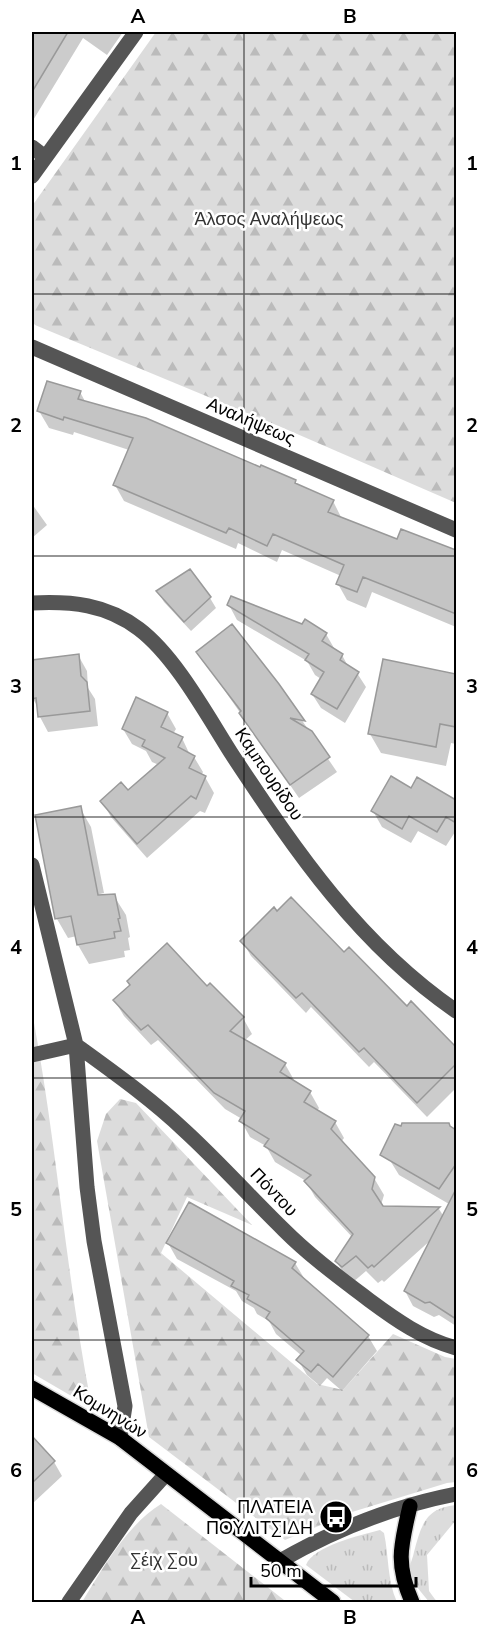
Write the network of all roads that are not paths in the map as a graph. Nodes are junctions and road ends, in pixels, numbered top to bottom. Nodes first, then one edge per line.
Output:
1 (136, 32) edge
2 (32, 147) edge
3 (45, 157) junction
4 (32, 176) edge
5 (32, 347) edge
6 (456, 530) edge
7 (32, 603) edge
8 (32, 865) edge
9 (456, 1011) edge
10 (76, 1046) junction
11 (32, 1055) edge
12 (456, 1348) edge
13 (32, 1388) edge
14 (120, 1438) junction
15 (166, 1474) junction
16 (456, 1494) edge
17 (410, 1506) junction
18 (280, 1561) junction
19 (69, 1602) edge
20 (333, 1602) edge
21 (412, 1602) edge

1 - 3 street
2 - 3 street
3 - 4 street
5 - 6 street, Αναλήψεως
7 - 9 street, Καμπουρίδου
8 - 10 street
10 - 11 street
10 - 12 street, Πόντου
10 - 14 street
13 - 14 main road, Κομνηνών
14 - 15 main road, Κομνηνών
15 - 18 main road, Κομνηνών
15 - 19 street
16 - 17 street
17 - 18 street
17 - 21 main road
18 - 20 main road, Κομνηνών

